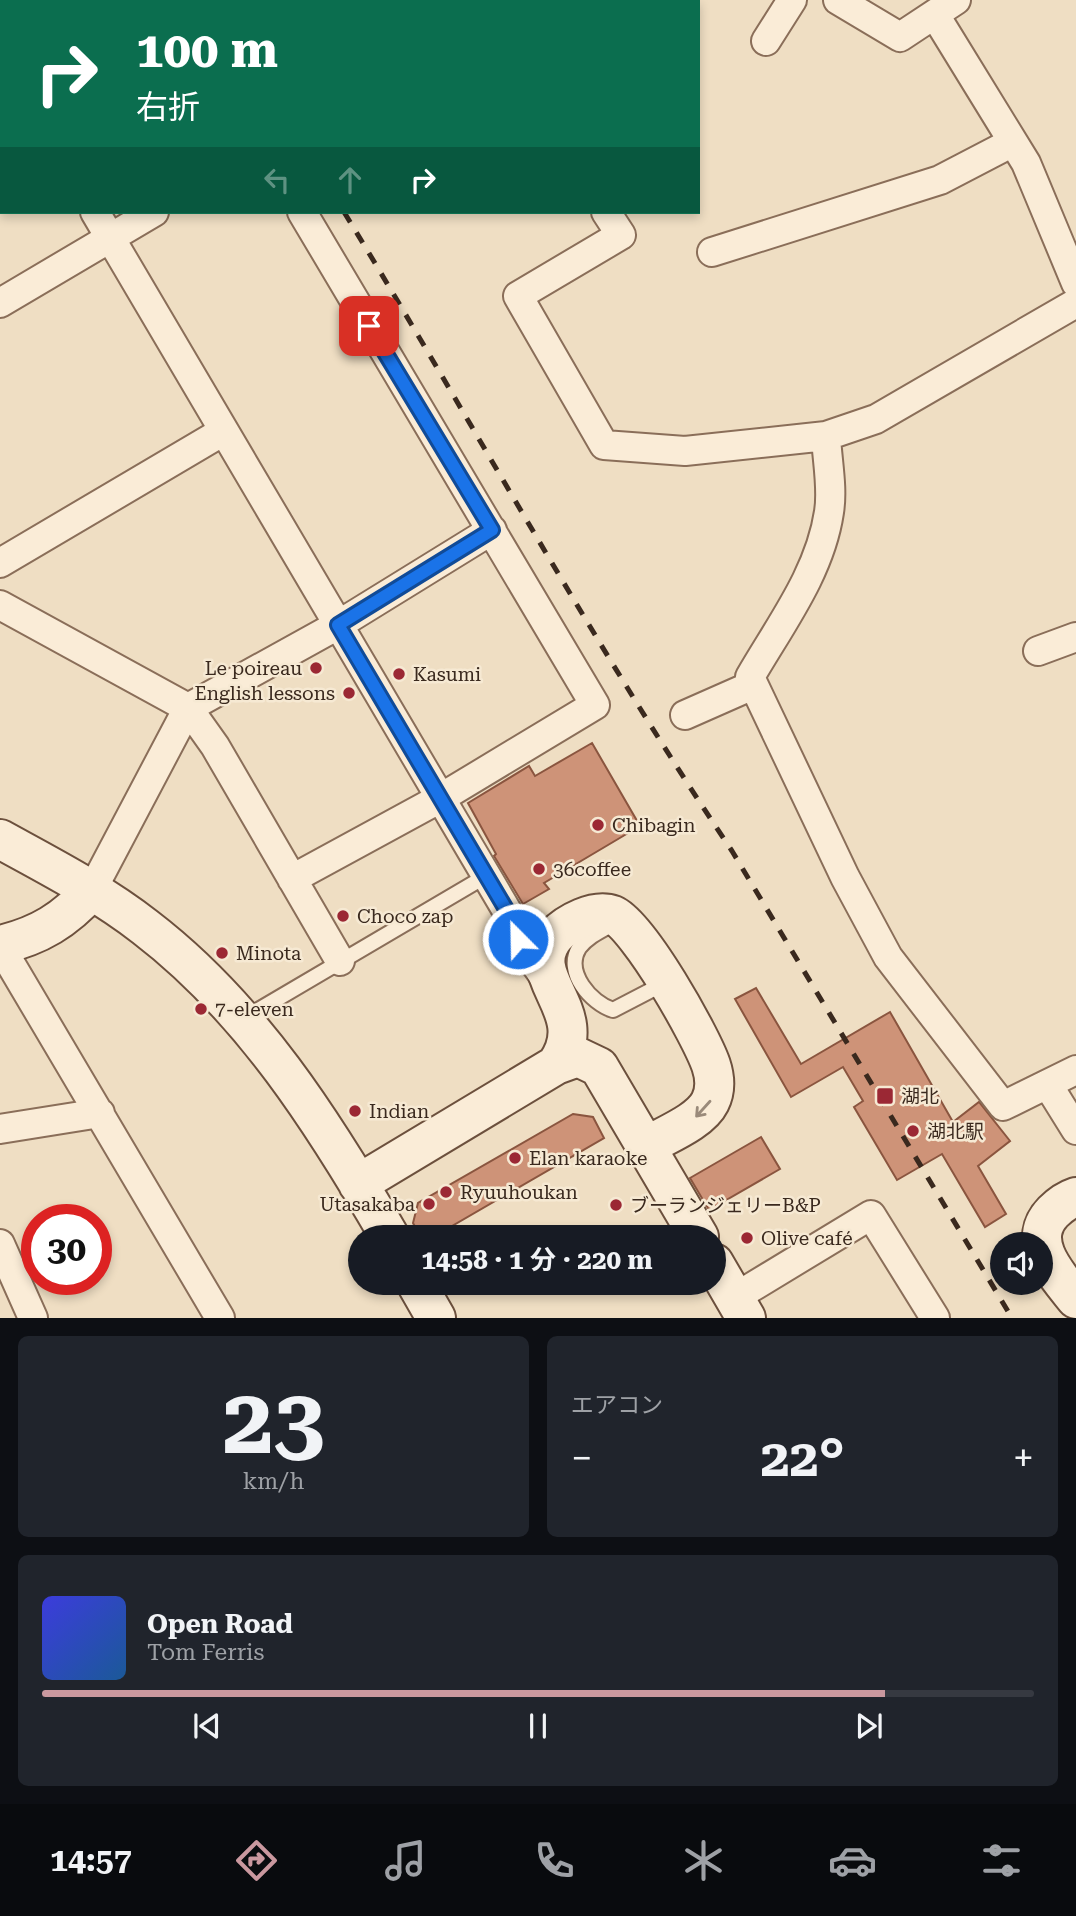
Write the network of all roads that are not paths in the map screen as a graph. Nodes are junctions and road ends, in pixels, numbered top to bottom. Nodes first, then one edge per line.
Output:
1 (792, 0) edge
2 (838, 0) edge
3 (946, 7) edge
4 (766, 41) dead end
5 (1013, 142) junction
6 (96, 214) edge
7 (151, 214) edge
8 (303, 214) edge
9 (607, 214) edge
10 (111, 238) junction
11 (1070, 244) edge
12 (712, 252) dead end
13 (1076, 283) edge
14 (0, 303) edge
15 (1076, 303) edge
16 (222, 432) junction
17 (826, 436) junction
18 (492, 530) junction
19 (0, 563) edge
20 (0, 605) edge
21 (338, 625) junction
22 (1076, 636) edge
23 (1038, 651) dead end
24 (754, 685) junction
25 (188, 708) junction
26 (685, 715) dead end
27 (439, 799) junction
28 (0, 839) edge
29 (486, 876) junction
30 (292, 879) junction
31 (92, 890) junction
32 (620, 919) junction
33 (513, 921) junction
34 (556, 935) junction
35 (0, 946) edge
36 (340, 961) junction
37 (666, 982) junction
38 (550, 984) junction
39 (243, 1018) junction
40 (556, 1065) junction
41 (1076, 1070) edge
42 (1048, 1086) junction
43 (100, 1112) junction
44 (0, 1129) edge
45 (1076, 1130) edge
46 (645, 1147) junction
47 (358, 1184) junction
48 (1076, 1197) edge
49 (383, 1225) edge
50 (692, 1225) edge
51 (0, 1244) edge
52 (1064, 1271) edge
53 (726, 1284) edge
54 (423, 1295) edge
55 (1076, 1299) edge
56 (740, 1308) edge
57 (33, 1318) edge
58 (219, 1318) edge
59 (436, 1318) edge
60 (935, 1318) edge

1 - 4 street
2 - 3 street
3 - 5 street
5 - 11 street
5 - 12 street
6 - 10 street
7 - 10 street
8 - 18 street
9 - 17 street
10 - 14 street
10 - 16 street
11 - 13 street
15 - 17 street
16 - 19 street
16 - 21 street
17 - 24 street
18 - 21 street
18 - 27 street
20 - 25 street
21 - 25 street
21 - 27 street
22 - 23 street
24 - 26 street
24 - 42 street
25 - 30 street
25 - 31 street
27 - 29 street
27 - 30 street
28 - 31 street
29 - 33 street
29 - 36 lane
30 - 36 street
31 - 35 street
31 - 39 street
32 - 34 street
32 - 37 street
32 - 37 lane
33 - 34 street
33 - 38 street
34 - 38 street
35 - 43 street
36 - 39 lane
37 -> 46 street
38 - 40 street
39 - 47 street
40 - 46 street
40 - 47 street
41 - 42 street
42 - 45 street
43 - 44 street
43 - 58 street
46 - 50 street
47 - 49 street
48 - 52 street
51 - 57 street
52 - 55 street
53 - 56 street
54 - 59 street
56 - 60 street

